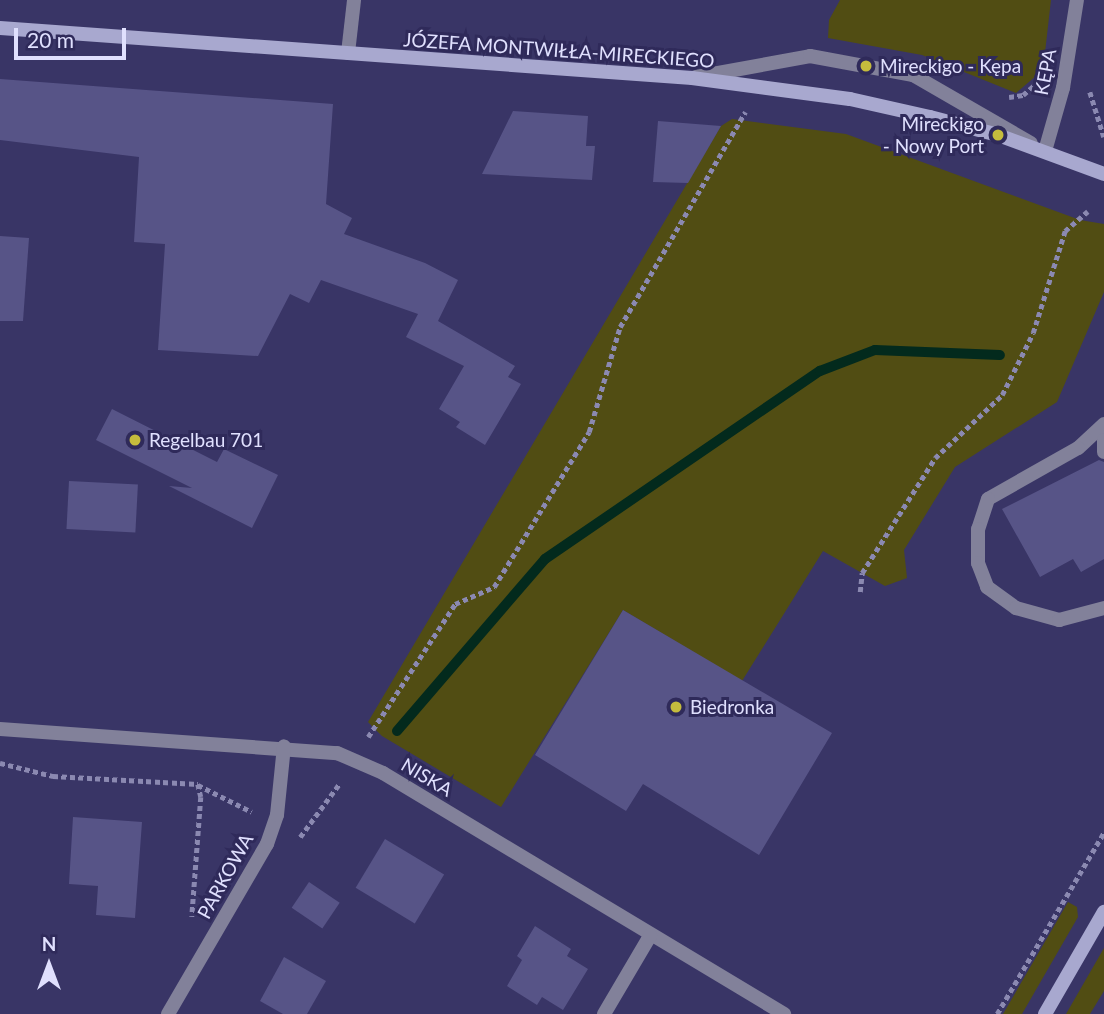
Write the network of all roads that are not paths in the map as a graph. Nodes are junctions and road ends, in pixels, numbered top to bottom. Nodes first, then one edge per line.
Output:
1 (354, 0) edge
2 (1077, 0) edge
3 (0, 28) edge
4 (348, 53) junction
5 (692, 78) junction
6 (1045, 151) junction
7 (1104, 174) edge
8 (1104, 424) edge
9 (1104, 440) edge
10 (1104, 452) edge
11 (1104, 608) edge
12 (0, 729) edge
13 (284, 746) junction
14 (1104, 912) edge
15 (650, 936) junction
16 (168, 1014) edge
17 (604, 1014) edge
18 (783, 1014) edge
19 (1045, 1014) edge

1 - 4 street
2 - 6 street, KĘPA
3 - 4 main road, JÓZEFA MONTWIŁŁA-MIRECKIEGO
4 - 5 main road, JÓZEFA MONTWIŁŁA-MIRECKIEGO
5 - 6 main road, JÓZEFA MONTWIŁŁA-MIRECKIEGO
5 - 6 street
6 - 7 main road, JÓZEFA MONTWIŁŁA-MIRECKIEGO
8 - 11 street
9 - 10 street
12 - 13 street, NISKA
13 - 15 street, NISKA
13 - 16 street, PARKOWA
14 - 19 main road
15 - 17 street
15 - 18 street, NISKA

